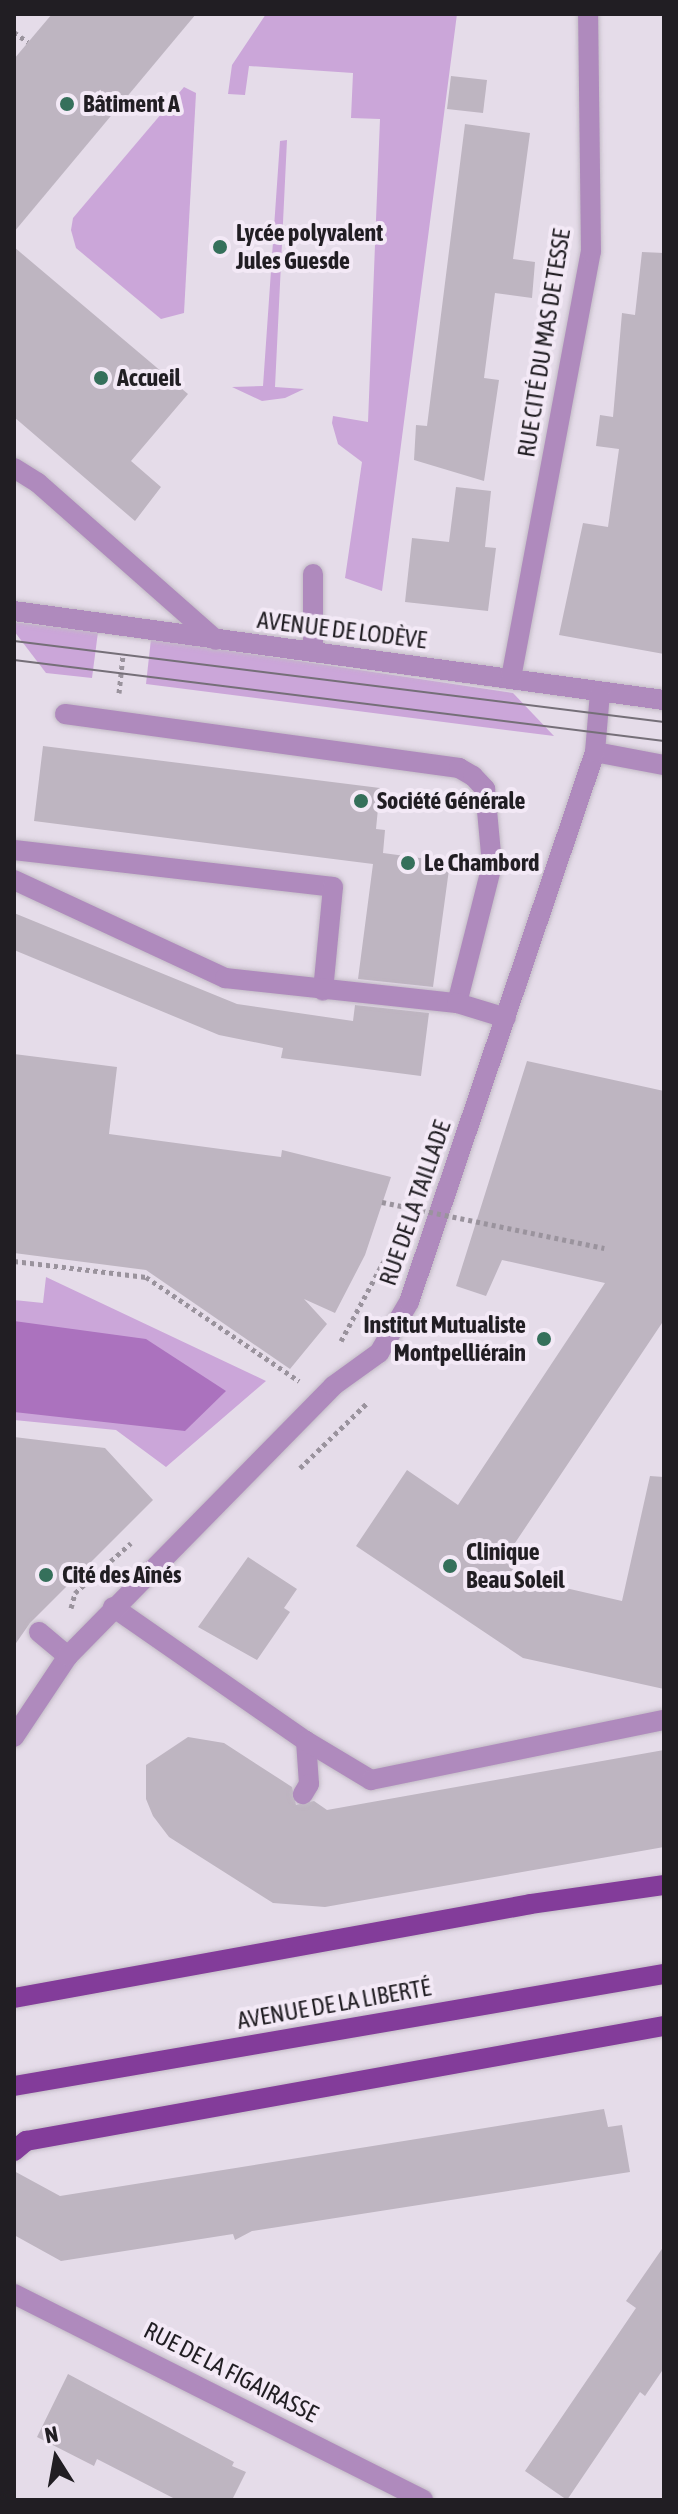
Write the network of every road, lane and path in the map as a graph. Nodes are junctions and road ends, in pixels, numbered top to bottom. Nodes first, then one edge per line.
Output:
1 (588, 14) edge
2 (14, 31) edge
3 (28, 42) dead end
4 (14, 468) edge
5 (313, 574) dead end
6 (14, 611) edge
7 (216, 640) junction
8 (313, 651) junction
9 (511, 678) junction
10 (600, 693) junction
11 (664, 700) edge
12 (65, 714) dead end
13 (595, 752) junction
14 (664, 765) edge
15 (14, 850) edge
16 (14, 880) edge
17 (323, 991) junction
18 (457, 1003) junction
19 (506, 1018) junction
20 (413, 1194) dead end
21 (382, 1202) dead end
22 (468, 1202) dead end
23 (402, 1223) dead end
24 (458, 1231) dead end
25 (396, 1237) dead end
26 (604, 1248) dead end
27 (14, 1261) edge
28 (339, 1344) dead end
29 (374, 1396) dead end
30 (323, 1398) junction
31 (299, 1470) dead end
32 (135, 1540) dead end
33 (113, 1607) junction
34 (39, 1632) dead end
35 (63, 1651) junction
36 (664, 1720) edge
37 (14, 1737) edge
38 (306, 1741) junction
39 (303, 1794) dead end
40 (664, 1885) edge
41 (664, 1974) edge
42 (14, 1998) edge
43 (664, 2026) edge
44 (14, 2086) edge
45 (14, 2151) edge
46 (14, 2294) edge
47 (423, 2500) edge

1 - 9 street, RUE CITÉ DU MAS DE TESSE
2 - 3 path
4 - 7 street
5 - 8 street
6 - 7 street, AVENUE DE LODÈVE
7 - 8 street, AVENUE DE LODÈVE
8 - 9 street, AVENUE DE LODÈVE
9 - 10 street, AVENUE DE LODÈVE
10 - 11 street, AVENUE DE LODÈVE
10 - 13 street, RUE DE LA TAILLADE
12 - 18 street
13 - 14 street
13 - 19 street, RUE DE LA TAILLADE
15 - 17 street
16 - 17 street
17 - 18 street
18 - 19 street
19 - 30 street, RUE DE LA TAILLADE
20 - 23 path
21 - 26 path, bridge
22 - 24 path
25 - 28 path
27 - 30 path
29 - 31 path
30 - 33 street, RUE DE LA TAILLADE
32 - 35 path
33 - 35 street, RUE DE LA TAILLADE
33 - 38 street
34 - 35 street
35 - 37 street, RUE DE LA TAILLADE
36 - 38 street
38 - 39 street
40 - 42 main road
41 - 44 main road, AVENUE DE LA LIBERTÉ
43 - 45 main road
46 - 47 street, RUE DE LA FIGAIRASSE

